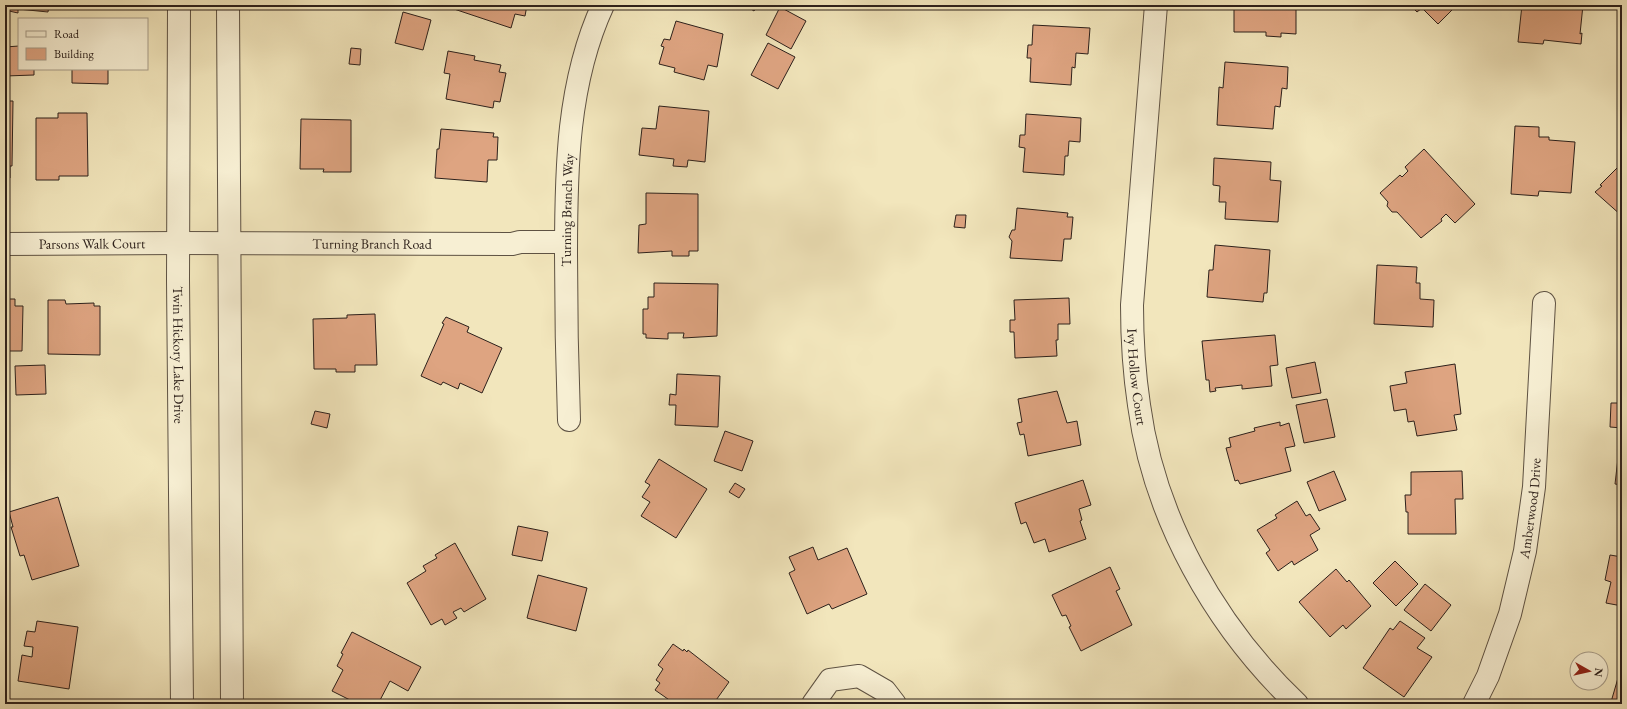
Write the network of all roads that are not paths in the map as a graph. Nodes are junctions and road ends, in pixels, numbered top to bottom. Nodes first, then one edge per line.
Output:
1 (179, 5) edge
2 (228, 5) edge
3 (603, 5) edge
4 (1156, 5) edge
5 (566, 242) junction
6 (178, 243) junction
7 (228, 243) junction
8 (5, 244) edge
9 (1544, 303) dead end
10 (569, 420) dead end
11 (182, 704) edge
12 (232, 704) edge
13 (813, 704) edge
14 (895, 704) edge
15 (1297, 704) edge
16 (1474, 704) edge

1 - 6 street, Twin Hickory Lake Drive
2 - 7 street
3 - 5 street, Turning Branch Way
4 - 15 street, Ivy Hollow Court
5 - 7 street, Turning Branch Road
5 - 10 street, Turning Branch Way
6 - 7 street, Turning Branch Road
6 - 8 street, Parsons Walk Court
6 - 11 street, Twin Hickory Lake Drive
7 - 12 street
9 - 16 street, Amberwood Drive
13 - 14 street

